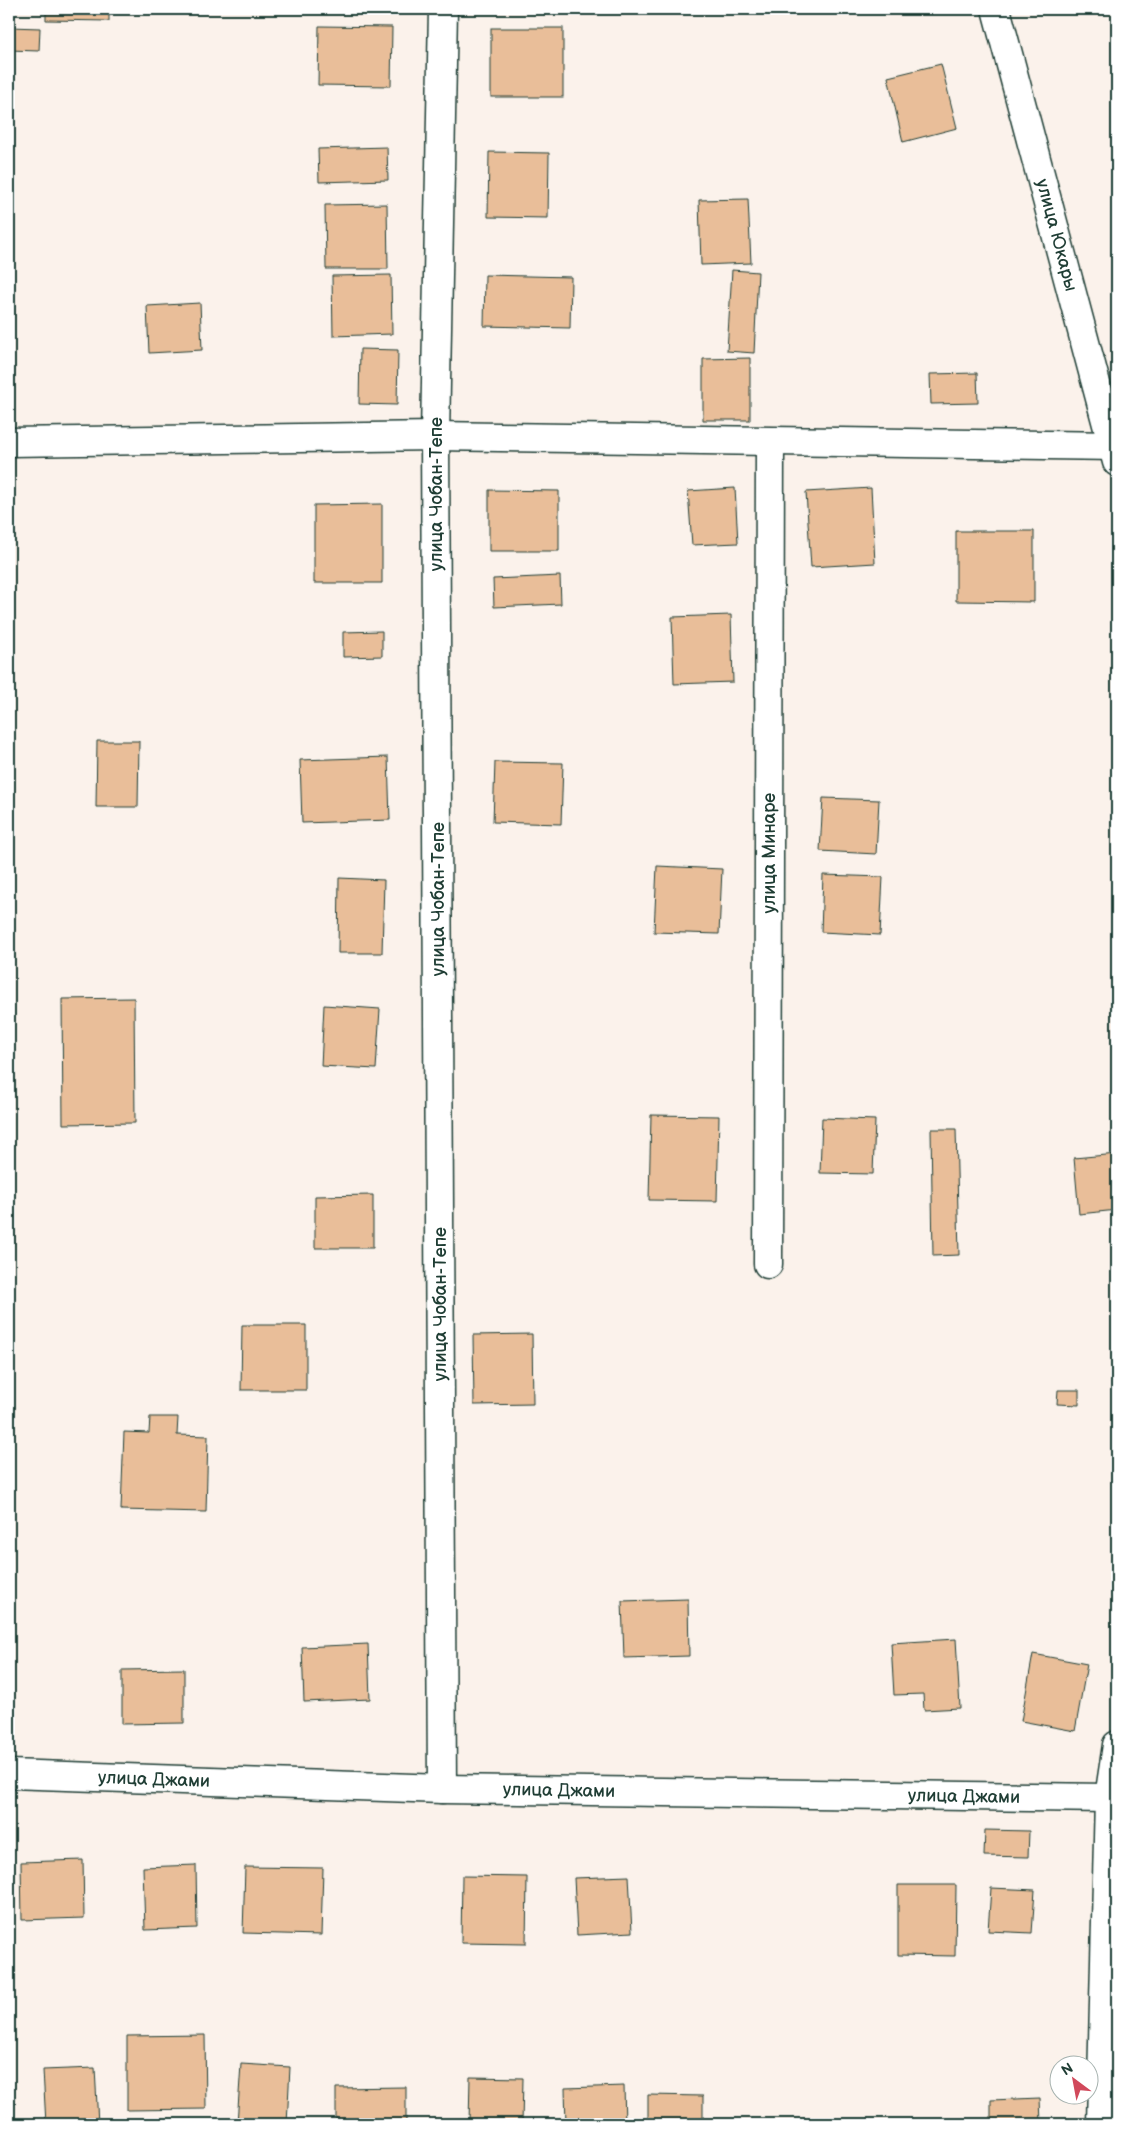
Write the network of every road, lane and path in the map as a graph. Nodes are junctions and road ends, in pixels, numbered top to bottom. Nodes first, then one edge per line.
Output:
1 (443, 9) edge
2 (996, 9) edge
3 (436, 436) junction
4 (9, 442) edge
5 (770, 442) junction
6 (1116, 451) edge
7 (768, 1264) dead end
8 (1117, 1744) edge
9 (9, 1774) edge
10 (442, 1789) junction
11 (1109, 1798) junction
12 (1101, 2124) edge

1 - 3 street, улица Чобан-Тепе
2 - 6 street, улица Юкары
3 - 4 street
3 - 5 street
3 - 10 street, улица Чобан-Тепе
5 - 6 street
5 - 7 street, улица Минаре
8 - 11 street
9 - 10 street, улица Джами
10 - 11 street, улица Джами
11 - 12 street

